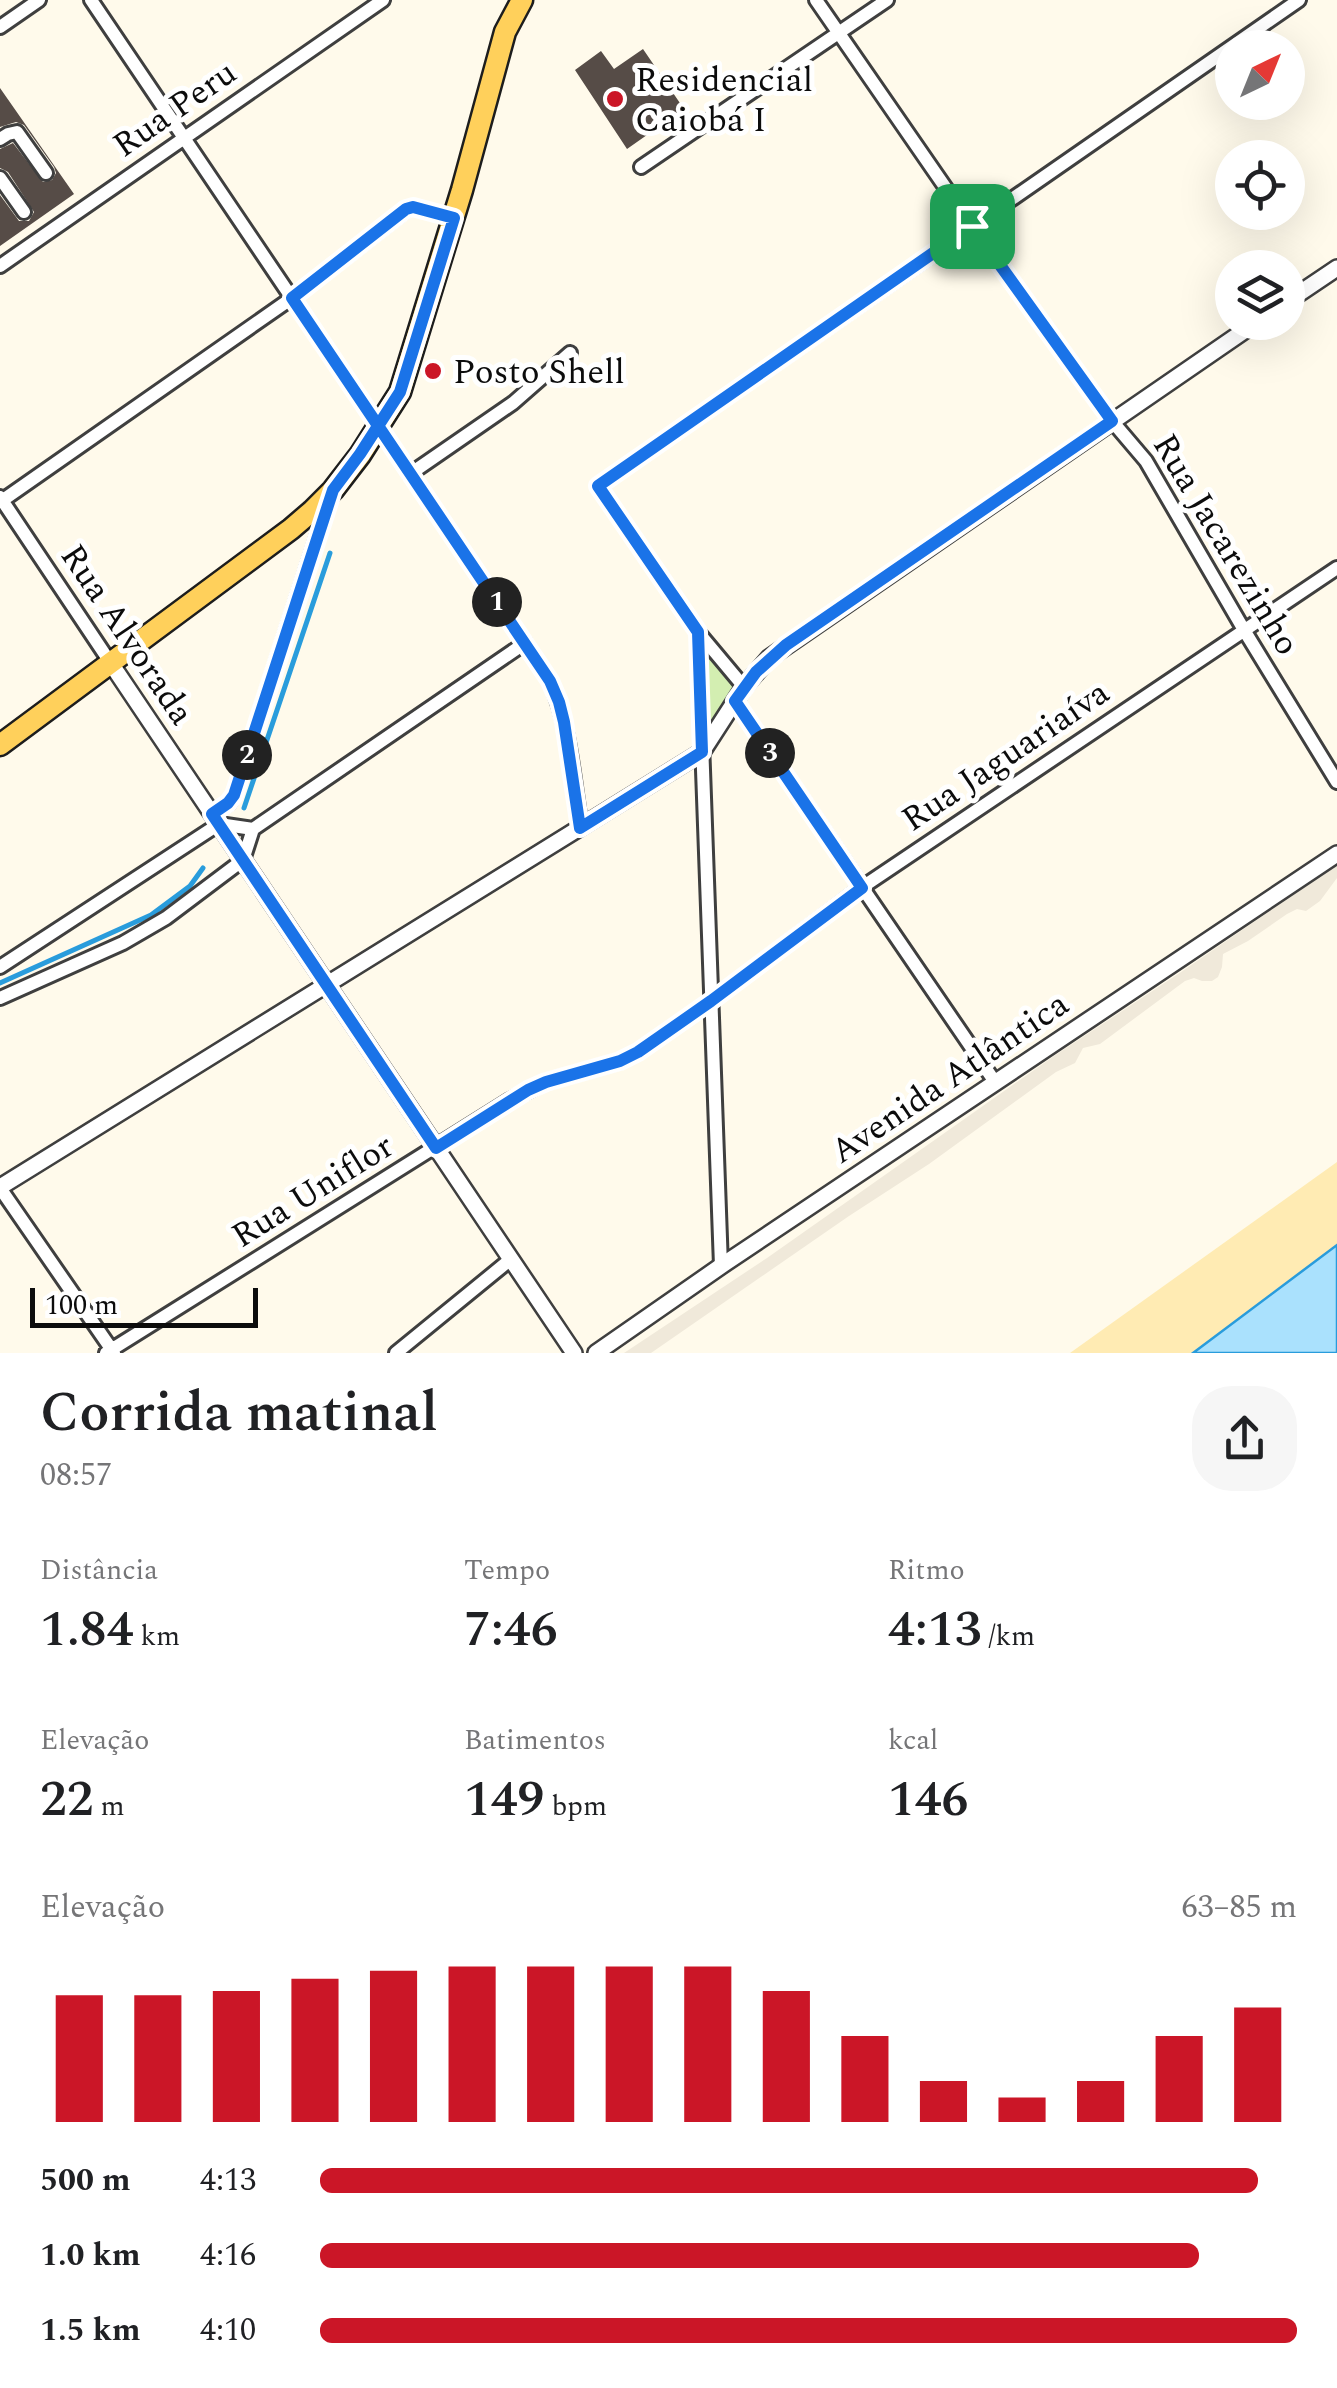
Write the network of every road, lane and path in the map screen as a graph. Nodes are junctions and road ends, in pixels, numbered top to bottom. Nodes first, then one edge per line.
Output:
1 (39, 0) edge
2 (91, 0) edge
3 (383, 0) edge
4 (504, 0) edge
5 (522, 0) edge
6 (816, 0) edge
7 (887, 0) edge
8 (1299, 0) edge
9 (0, 28) edge
10 (506, 32) junction
11 (839, 33) junction
12 (185, 137) junction
13 (0, 140) edge
14 (641, 167) dead end
15 (46, 173) dead end
16 (0, 178) edge
17 (24, 212) dead end
18 (454, 218) junction
19 (972, 226) junction
20 (0, 266) edge
21 (1337, 268) edge
22 (1305, 290) edge
23 (292, 298) junction
24 (1230, 340) edge
25 (570, 353) dead end
26 (1112, 421) junction
27 (378, 426) junction
28 (410, 474) junction
29 (333, 490) junction
30 (1, 500) edge
31 (1337, 568) edge
32 (1244, 630) junction
33 (698, 632) junction
34 (524, 643) junction
35 (110, 662) junction
36 (739, 694) junction
37 (0, 745) edge
38 (702, 752) junction
39 (1337, 782) edge
40 (215, 819) junction
41 (580, 828) junction
42 (253, 829) junction
43 (1337, 854) edge
44 (243, 860) junction
45 (862, 888) junction
46 (0, 967) edge
47 (327, 985) junction
48 (0, 998) edge
49 (711, 1001) junction
50 (995, 1082) junction
51 (436, 1148) junction
52 (0, 1188) edge
53 (511, 1259) junction
54 (721, 1266) junction
55 (110, 1352) edge
56 (396, 1353) edge
57 (574, 1353) edge
58 (596, 1353) edge

1 - 9 street
2 - 12 street
3 - 12 street, Rua Peru
4 - 10 main road
5 - 10 main road
6 - 11 street, Rua Jacarezinho
7 - 11 street
8 - 19 street
10 - 18 main road
11 - 14 street
11 - 19 street, Rua Jacarezinho
12 - 20 street, Rua Peru
12 - 23 street
13 - 15 street
16 - 17 street
18 - 23 street
18 - 27 main road
19 - 26 street, Rua Jacarezinho
19 - 33 street
21 - 22 street
23 - 27 street
23 - 30 street
24 - 26 street
25 - 28 street
26 - 32 street, Rua Jacarezinho
26 - 36 street
27 - 28 street
27 - 29 main road
28 - 34 street
29 - 35 main road
29 - 40 street
30 - 35 street, Rua Alvorada
31 - 32 street, Rua Jaguariaíva
32 - 39 street, Rua Jacarezinho
32 - 45 street, Rua Jaguariaíva
33 - 36 street
33 - 38 street
34 - 41 street
34 - 42 street
35 - 37 main road
35 - 40 street, Rua Alvorada
36 - 38 street
36 - 45 street
38 - 41 street
38 - 49 street
40 - 42 street
40 - 44 street, Rua Alvorada
40 - 46 street
41 - 47 street
42 - 44 street
43 - 50 street, Avenida Atlântica
44 - 47 street, Rua Alvorada
44 - 48 street
45 - 49 street, Rua Jaguariaíva
45 - 50 street
47 - 51 street, Rua Alvorada
47 - 52 street
49 - 51 street, Rua Uniflor
49 - 54 street
50 - 54 street, Avenida Atlântica
51 - 53 street, Rua Alvorada
51 - 55 street, Rua Uniflor
52 - 55 street
53 - 56 street
53 - 57 street, Rua Alvorada
54 - 58 street, Avenida Atlântica

